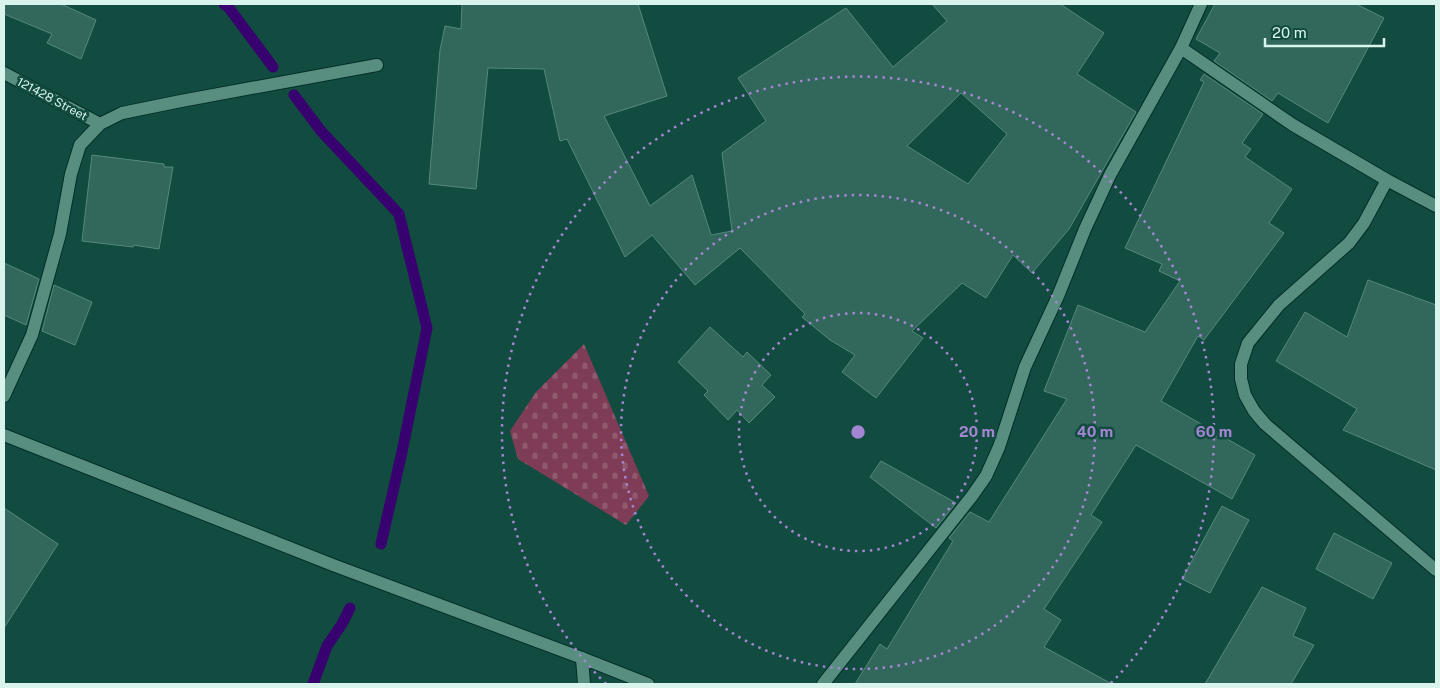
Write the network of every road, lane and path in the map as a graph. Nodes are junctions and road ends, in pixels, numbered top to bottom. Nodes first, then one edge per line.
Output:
1 (1201, 4) edge
2 (1181, 48) junction
3 (376, 66) dead end
4 (4, 73) edge
5 (100, 124) junction
6 (1387, 180) junction
7 (1436, 206) edge
8 (4, 396) edge
9 (4, 435) edge
10 (1436, 570) edge
11 (582, 658) junction
12 (584, 684) edge
13 (648, 684) edge
14 (822, 684) edge

1 - 2 street
2 - 6 street
2 - 14 street
3 - 5 street
4 - 5 street, 121428 Street
5 - 8 street
6 - 7 street
6 - 10 street
9 - 11 street
11 - 12 street
11 - 13 street

